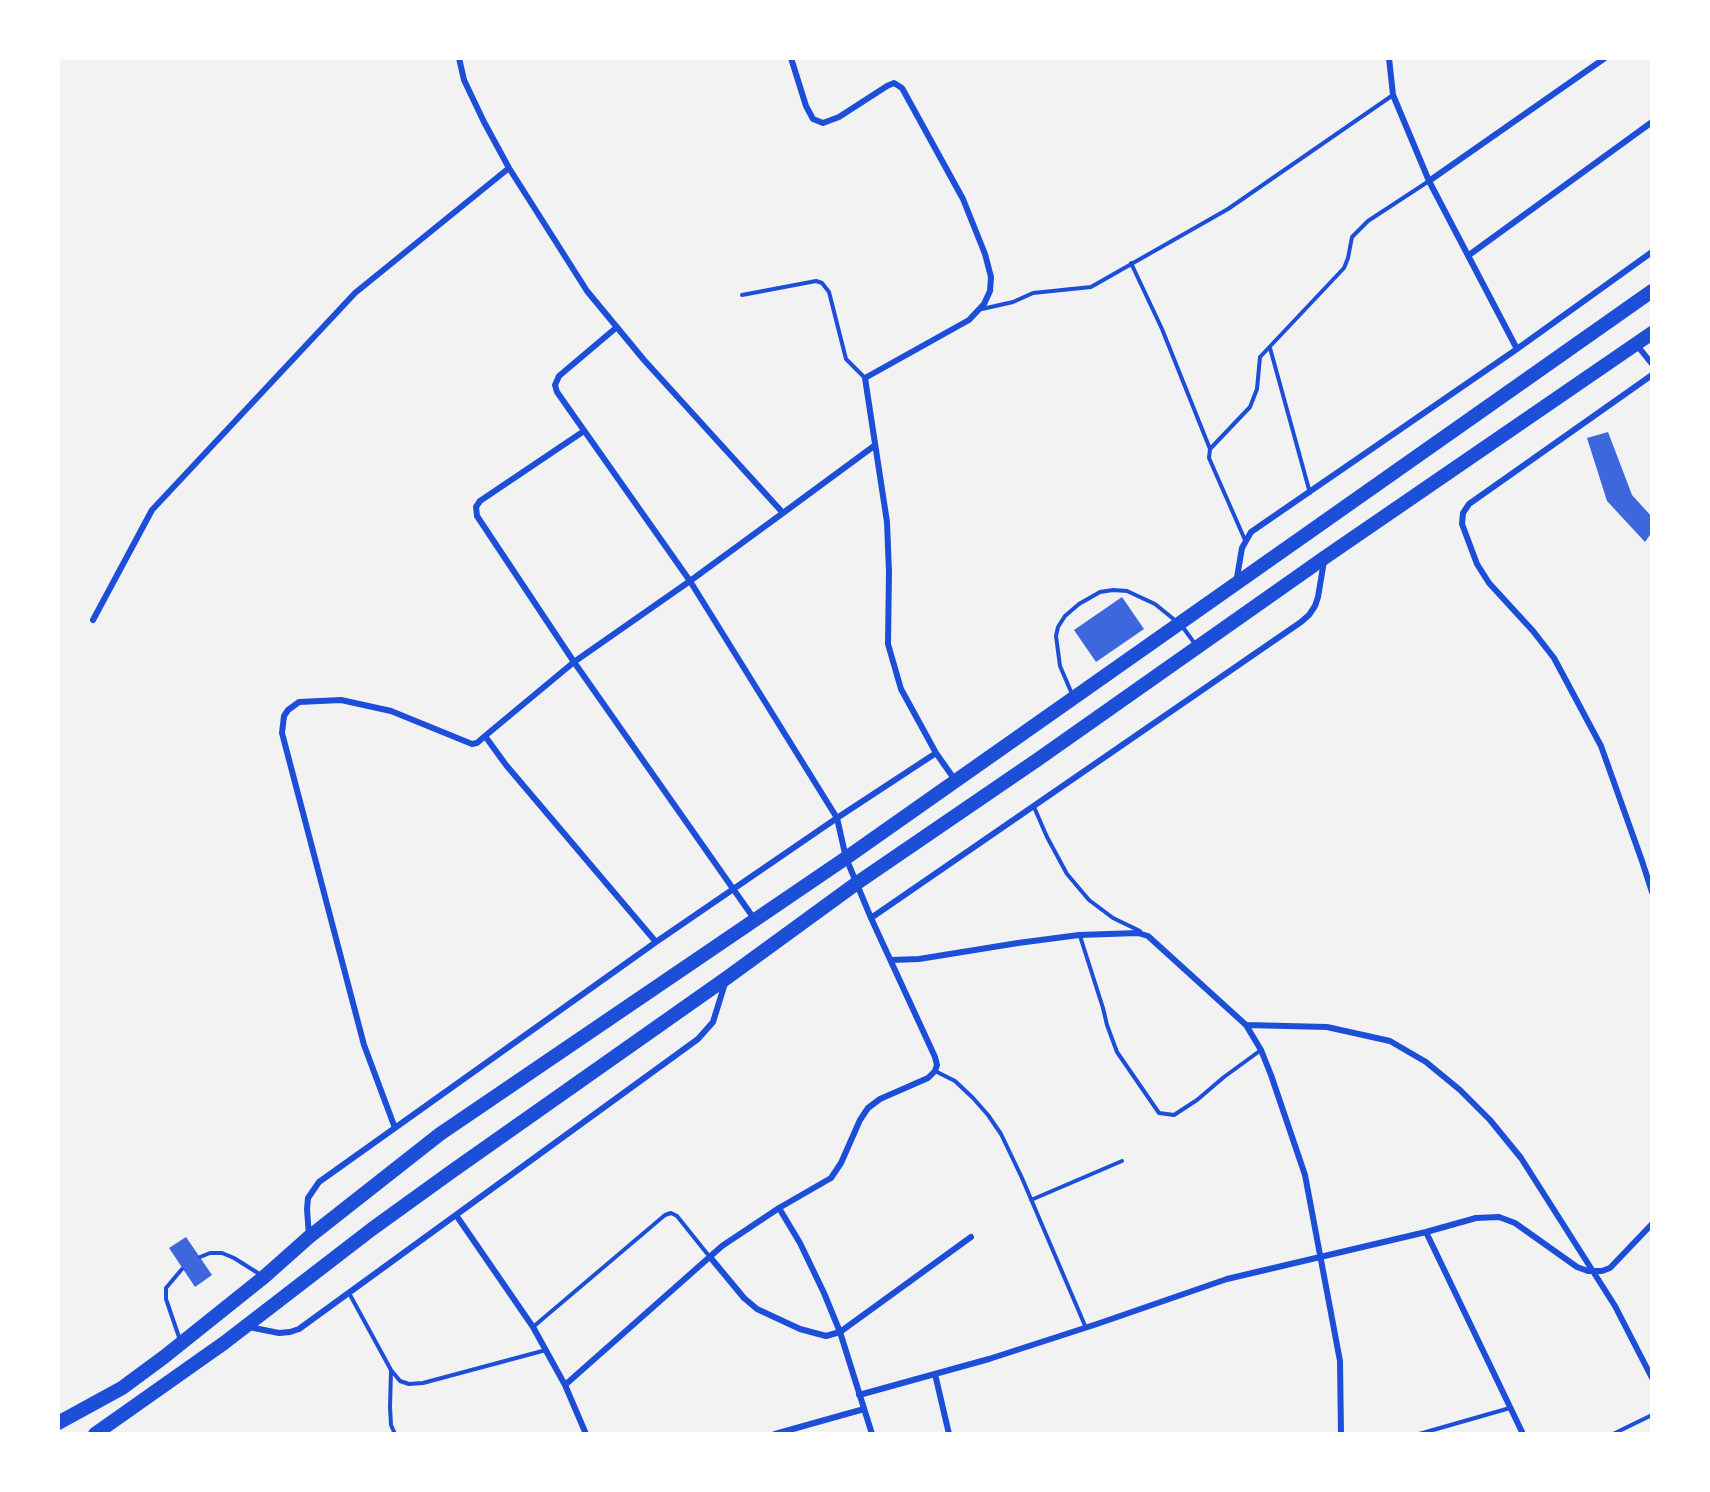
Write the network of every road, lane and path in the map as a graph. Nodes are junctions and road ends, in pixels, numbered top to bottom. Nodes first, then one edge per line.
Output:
1 (459, 58) edge
2 (791, 58) edge
3 (1389, 58) edge
4 (1605, 58) edge
5 (1393, 95) junction
6 (1652, 122) edge
7 (508, 168) junction
8 (1429, 181) junction
9 (1652, 252) edge
10 (1469, 255) junction
11 (1131, 263) junction
12 (1652, 291) edge
13 (742, 295) dead end
14 (979, 309) junction
15 (617, 327) junction
16 (1652, 333) edge
17 (1636, 344) junction
18 (1269, 347) junction
19 (1516, 349) junction
20 (1652, 364) edge
21 (1652, 375) edge
22 (864, 378) junction
23 (584, 431) junction
24 (874, 446) junction
25 (1210, 449) junction
26 (1310, 493) junction
27 (783, 513) junction
28 (1245, 540) junction
29 (1324, 558) junction
30 (690, 581) junction
31 (1236, 584) junction
32 (93, 620) dead end
33 (1180, 623) junction
34 (1198, 647) junction
35 (574, 662) junction
36 (1073, 698) junction
37 (485, 736) junction
38 (936, 753) junction
39 (955, 780) junction
40 (1034, 806) junction
41 (837, 818) junction
42 (846, 858) junction
43 (857, 884) junction
44 (733, 889) junction
45 (1652, 892) edge
46 (871, 918) junction
47 (755, 920) junction
48 (1079, 935) junction
49 (1148, 936) junction
50 (656, 942) junction
51 (891, 960) junction
52 (728, 977) junction
53 (1246, 1025) junction
54 (1261, 1050) junction
55 (935, 1071) junction
56 (394, 1128) junction
57 (1122, 1161) dead end
58 (1030, 1200) junction
59 (779, 1208) junction
60 (456, 1215) junction
61 (1652, 1224) edge
62 (1426, 1232) junction
63 (971, 1237) dead end
64 (309, 1238) junction
65 (200, 1257) dead end
66 (710, 1257) junction
67 (1320, 1258) junction
68 (182, 1269) dead end
69 (1593, 1271) junction
70 (264, 1277) junction
71 (349, 1292) junction
72 (246, 1326) junction
73 (533, 1327) junction
74 (1086, 1328) junction
75 (840, 1332) junction
76 (181, 1344) junction
77 (546, 1350) junction
78 (391, 1370) junction
79 (935, 1374) junction
80 (1652, 1378) edge
81 (565, 1385) junction
82 (859, 1395) junction
83 (864, 1408) junction
84 (1510, 1408) junction
85 (1652, 1415) edge
86 (58, 1423) edge
87 (95, 1434) edge
88 (395, 1434) edge
89 (586, 1434) edge
90 (775, 1434) edge
91 (872, 1434) edge
92 (949, 1434) edge
93 (1341, 1434) edge
94 (1419, 1434) edge
95 (1523, 1434) edge
96 (1613, 1434) edge

1 - 7 street
2 - 14 street
3 - 5 street
4 - 8 street
5 - 8 street
5 - 11 lane
6 - 10 street
7 - 15 street
7 - 32 street
8 - 10 street
8 - 18 lane
9 - 19 street
10 - 19 street
11 - 14 lane
11 - 25 lane
12 - 31 main road
13 - 22 lane
14 - 22 street
15 - 23 street
15 - 27 street
16 - 17 main road
17 - 20 street
17 - 29 main road
18 - 25 lane
18 - 26 lane
19 - 26 street
21 - 45 street
22 - 24 street
23 - 30 street
23 - 35 street
24 - 27 street
24 - 38 street
25 - 28 lane
26 - 28 street
27 - 30 street
28 - 31 street
29 - 34 main road
29 - 40 street
30 - 35 street
30 - 41 street
31 - 33 main road
33 - 34 lane
33 - 36 main road
33 - 36 lane
34 - 43 main road
35 - 37 street
35 - 44 street
36 - 39 main road
37 - 50 street
37 - 56 street
38 - 39 street
38 - 41 street
39 - 42 main road
40 - 46 street
40 - 49 lane
41 - 42 street
41 - 44 street
42 - 43 street
42 - 47 main road
43 - 46 street
43 - 52 main road
44 - 47 street
44 - 50 street
46 - 51 street
47 - 64 main road
48 - 49 street
48 - 51 street
48 - 54 lane
49 - 53 street
50 - 56 street
51 - 55 street
52 - 60 street
52 - 72 main road
53 - 54 street
53 - 69 street
54 - 67 street
55 - 58 lane
55 - 59 street
56 - 64 street
57 - 58 lane
58 - 74 lane
59 - 66 street
59 - 75 street
60 - 71 street
60 - 73 street
61 - 69 street
62 - 67 street
62 - 69 street
62 - 84 street
63 - 75 street
64 - 70 main road
65 - 70 lane
66 - 73 lane
66 - 75 street
66 - 81 street
67 - 74 street
67 - 93 street
68 - 76 lane
69 - 80 street
70 - 76 main road
71 - 72 street
71 - 78 lane
72 - 87 main road
73 - 77 street
74 - 79 street
75 - 82 street
76 - 86 main road
77 - 78 lane
77 - 81 street
78 - 88 lane
79 - 82 street
79 - 92 street
81 - 89 street
82 - 83 street
83 - 90 street
83 - 91 street
84 - 94 lane
84 - 95 street
85 - 96 lane

